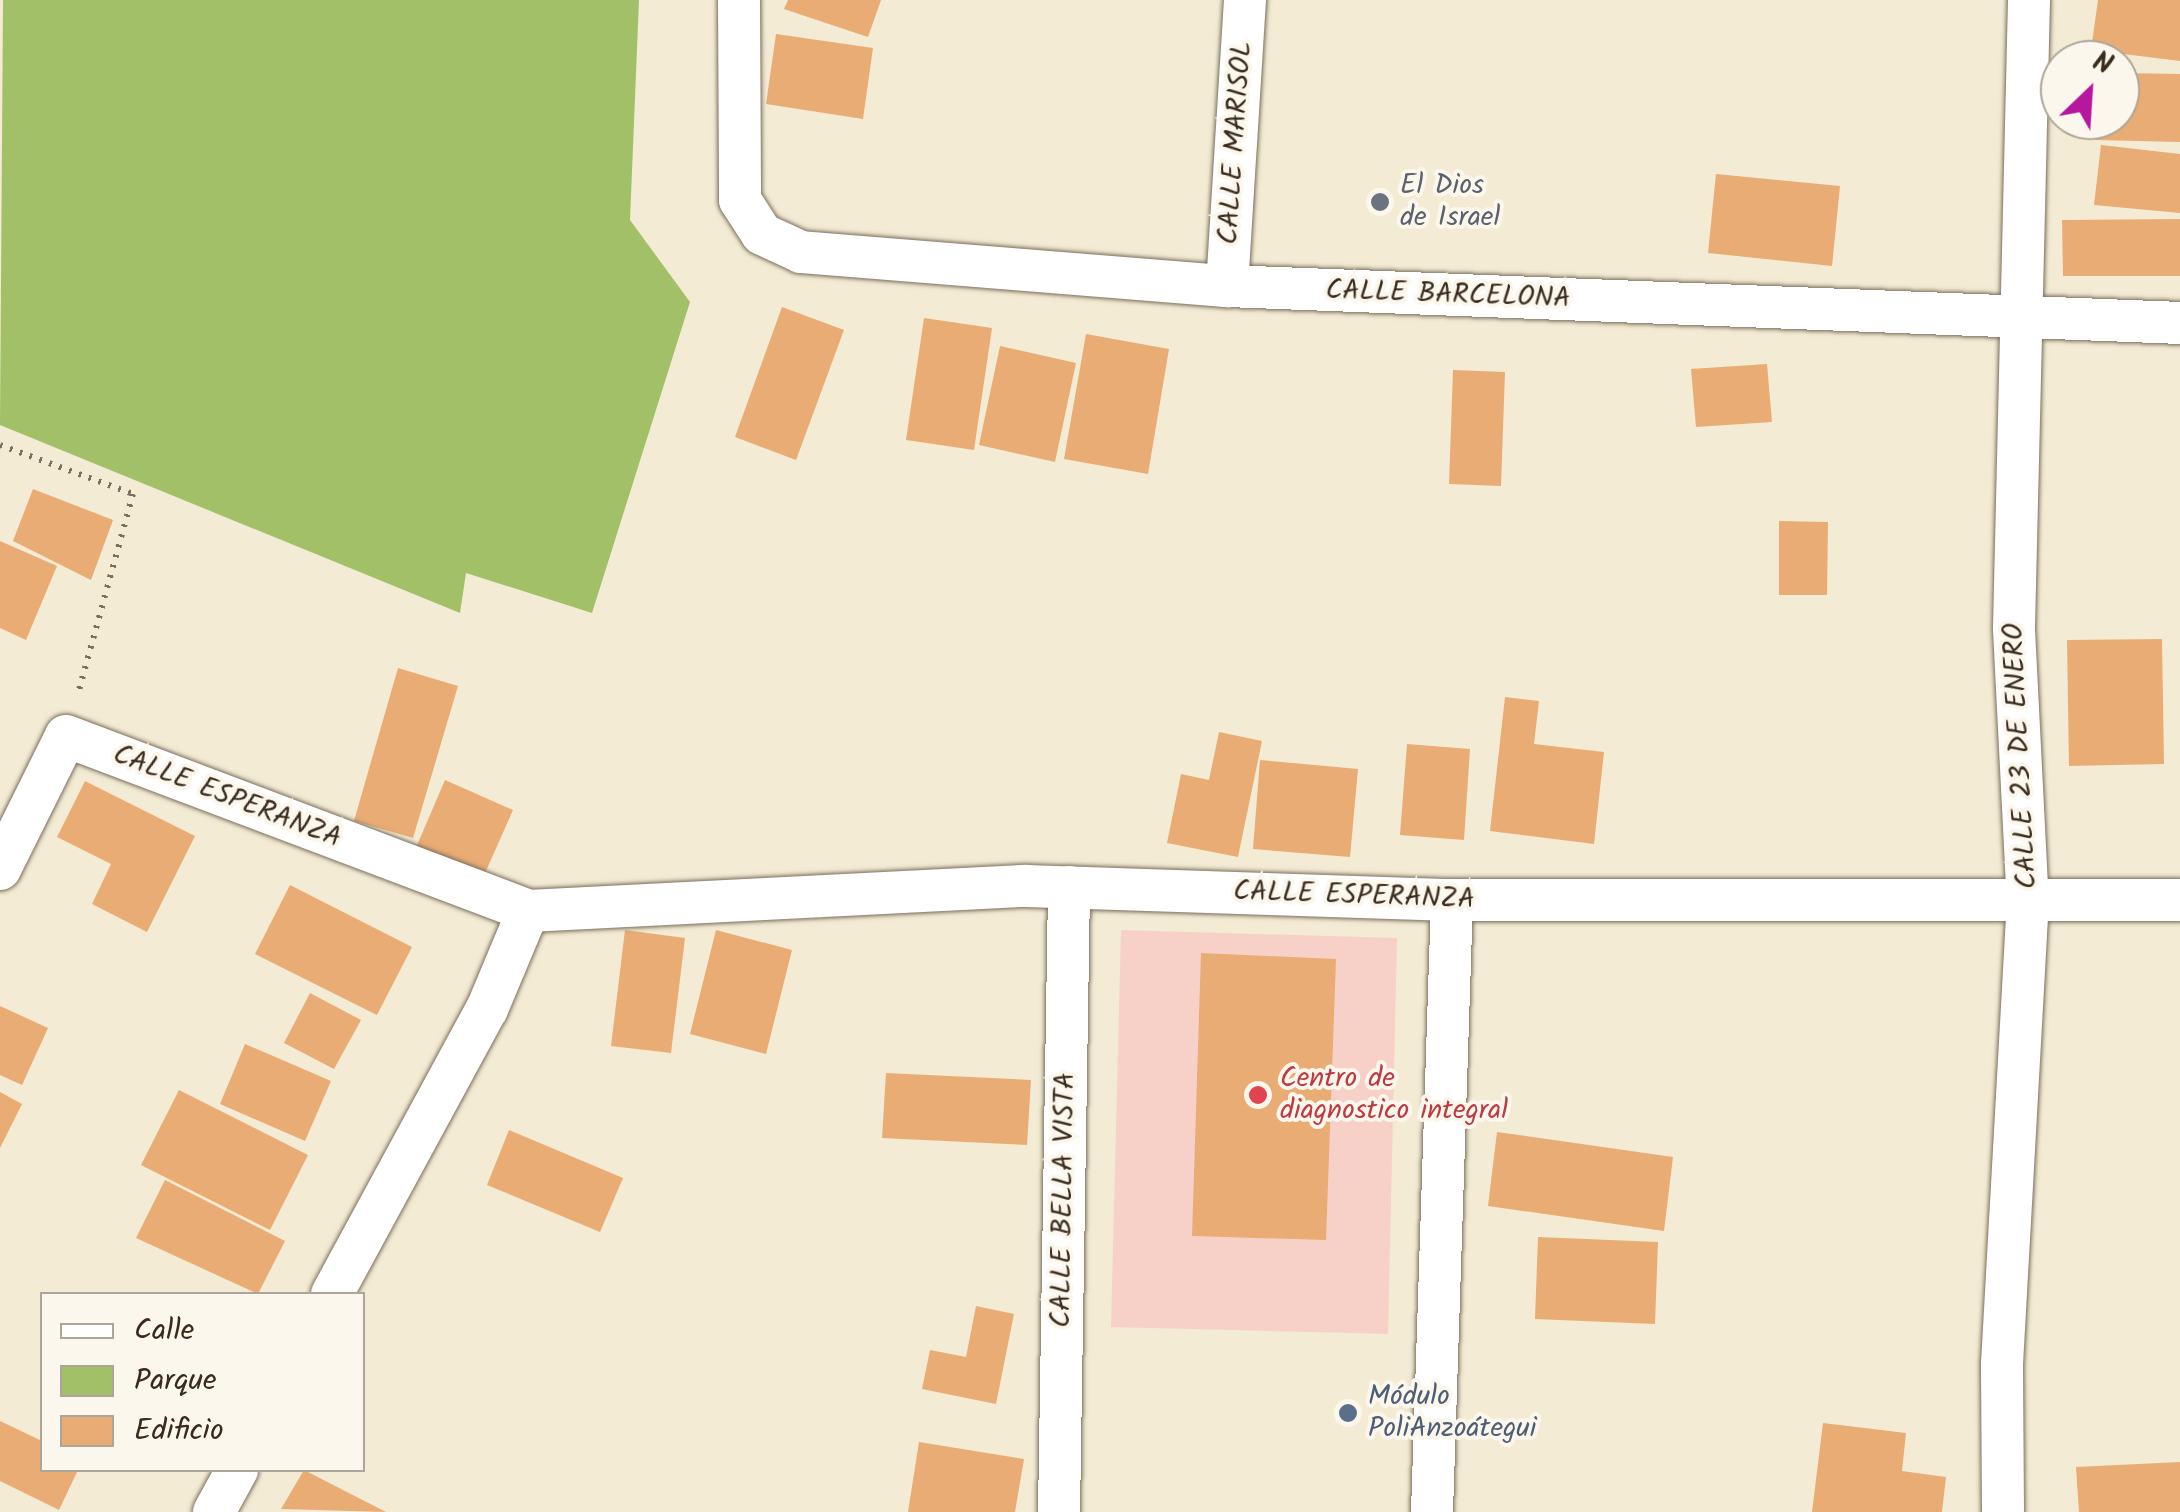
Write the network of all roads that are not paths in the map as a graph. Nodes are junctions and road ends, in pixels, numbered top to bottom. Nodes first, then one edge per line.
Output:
1 (739, 0) edge
2 (1245, 0) edge
3 (2029, 0) edge
4 (1226, 286) junction
5 (2020, 318) junction
6 (2180, 323) edge
7 (0, 869) edge
8 (1068, 888) junction
9 (1452, 900) junction
10 (2180, 900) edge
11 (2028, 906) junction
12 (528, 910) junction
13 (333, 1292) edge
14 (236, 1472) edge
15 (214, 1512) edge
16 (1059, 1512) edge
17 (1432, 1512) edge
18 (2003, 1512) edge

1 - 4 street, CALLE BARCELONA
2 - 4 street, CALLE MARISOL
3 - 5 street, CALLE 23 DE ENERO
4 - 5 street, CALLE BARCELONA
5 - 6 street, CALLE BARCELONA
5 - 11 street, CALLE 23 DE ENERO
7 - 12 street, CALLE ESPERANZA
8 - 9 street, CALLE ESPERANZA
8 - 12 street, CALLE ESPERANZA
8 - 16 street, CALLE BELLA VISTA
9 - 11 street, CALLE ESPERANZA
9 - 17 street
10 - 11 street, CALLE ESPERANZA
11 - 18 street, CALLE 23 DE ENERO
12 - 13 street
14 - 15 street

